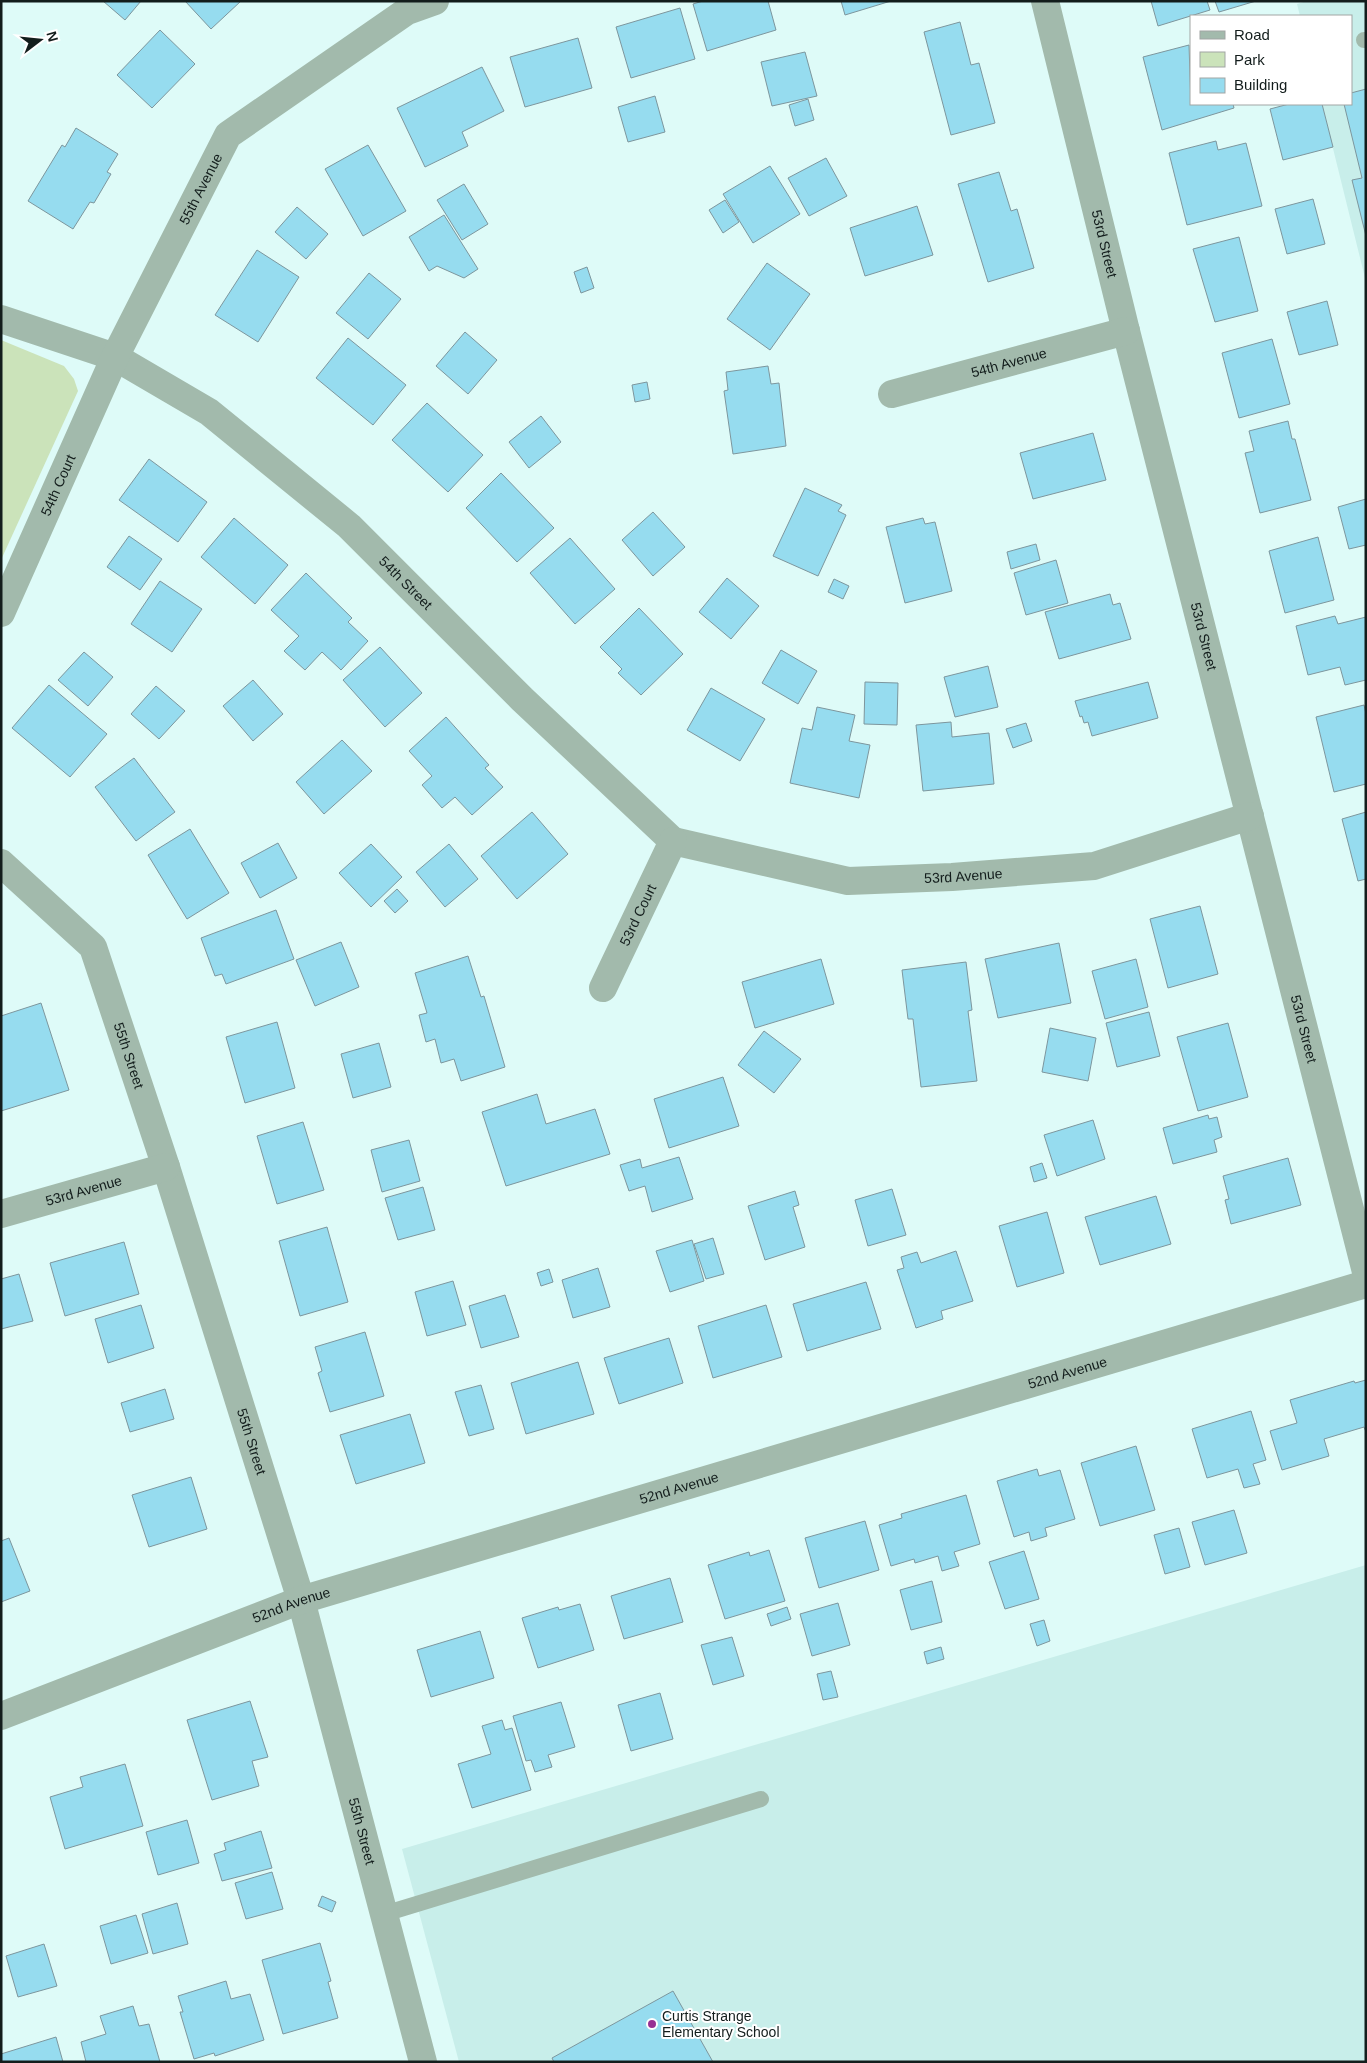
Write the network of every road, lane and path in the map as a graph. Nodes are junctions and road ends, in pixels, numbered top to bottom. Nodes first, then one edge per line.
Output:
1 (435, 1) edge
2 (1045, 1) edge
3 (1, 319) edge
4 (1126, 331) junction
5 (115, 357) junction
6 (892, 394) dead end
7 (1, 613) edge
8 (1250, 816) junction
9 (672, 841) junction
10 (1, 863) edge
11 (603, 988) dead end
12 (166, 1167) junction
13 (1, 1214) edge
14 (1366, 1272) edge
15 (1366, 1284) edge
16 (300, 1600) junction
17 (1, 1716) edge
18 (761, 1799) dead end
19 (384, 1914) junction
20 (423, 2062) edge

1 - 5 street, 55th Avenue
2 - 4 street, 53rd Street
3 - 5 street
4 - 6 street, 54th Avenue
4 - 8 street, 53rd Street
5 - 7 street, 54th Court
5 - 9 street, 54th Street
8 - 9 street, 53rd Avenue
8 - 14 street, 53rd Street
9 - 11 street, 53rd Court
10 - 12 street, 55th Street
12 - 13 street, 53rd Avenue
12 - 16 street, 55th Street
15 - 16 street, 52nd Avenue
16 - 17 street, 52nd Avenue
16 - 19 street, 55th Street
18 - 19 lane
19 - 20 street, 55th Street

